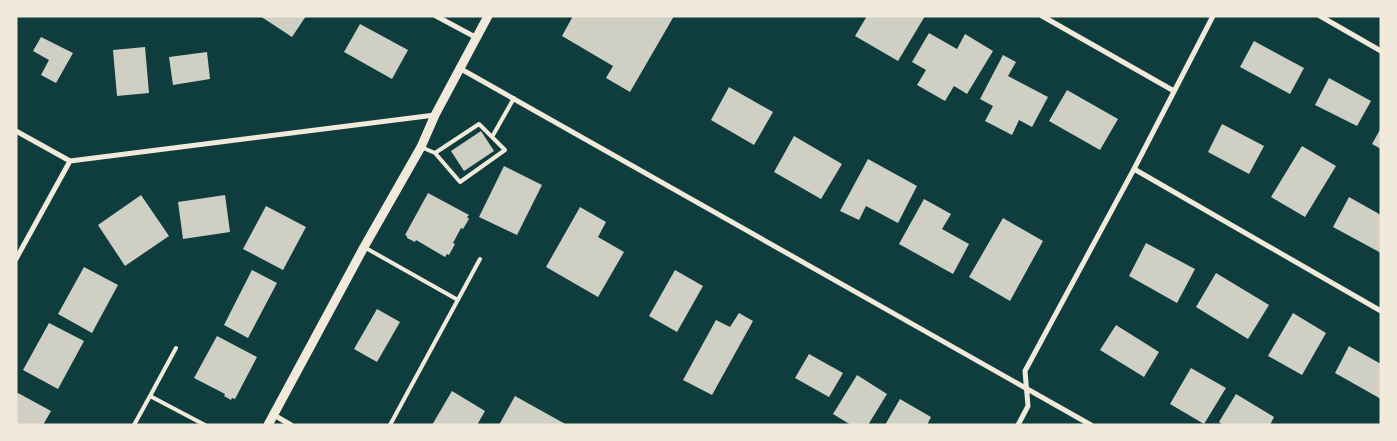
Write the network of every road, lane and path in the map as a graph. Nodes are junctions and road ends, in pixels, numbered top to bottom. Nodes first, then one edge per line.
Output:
1 (436, 16) edge
2 (488, 16) edge
3 (1042, 16) edge
4 (1213, 16) edge
5 (1320, 16) edge
6 (477, 38) junction
7 (1381, 50) edge
8 (461, 69) junction
9 (1174, 91) junction
10 (514, 98) junction
11 (435, 115) junction
12 (16, 131) edge
13 (492, 137) junction
14 (421, 147) junction
15 (435, 153) junction
16 (70, 161) junction
17 (1134, 170) junction
18 (364, 247) junction
19 (16, 259) edge
20 (480, 259) dead end
21 (458, 300) junction
22 (1381, 311) edge
23 (176, 348) dead end
24 (1028, 389) junction
25 (150, 396) junction
26 (274, 415) junction
27 (134, 425) edge
28 (204, 425) edge
29 (268, 425) edge
30 (291, 425) edge
31 (390, 425) edge
32 (1018, 425) edge
33 (1091, 425) edge

1 - 6 street
2 - 6 street
3 - 9 street
4 - 9 street
5 - 7 street
6 - 8 street
8 - 10 street
8 - 11 street
9 - 17 street
10 - 13 lane
10 - 24 street
11 - 14 street
11 - 16 street
12 - 16 street
13 - 15 lane
13 - 15 lane
14 - 15 lane
14 - 18 street
16 - 19 street
17 - 22 street
17 - 24 street
18 - 21 lane
18 - 26 street
20 - 21 lane
21 - 31 lane
23 - 25 lane
24 - 32 street
24 - 33 street
25 - 27 lane
25 - 28 lane
26 - 29 street
26 - 30 street

